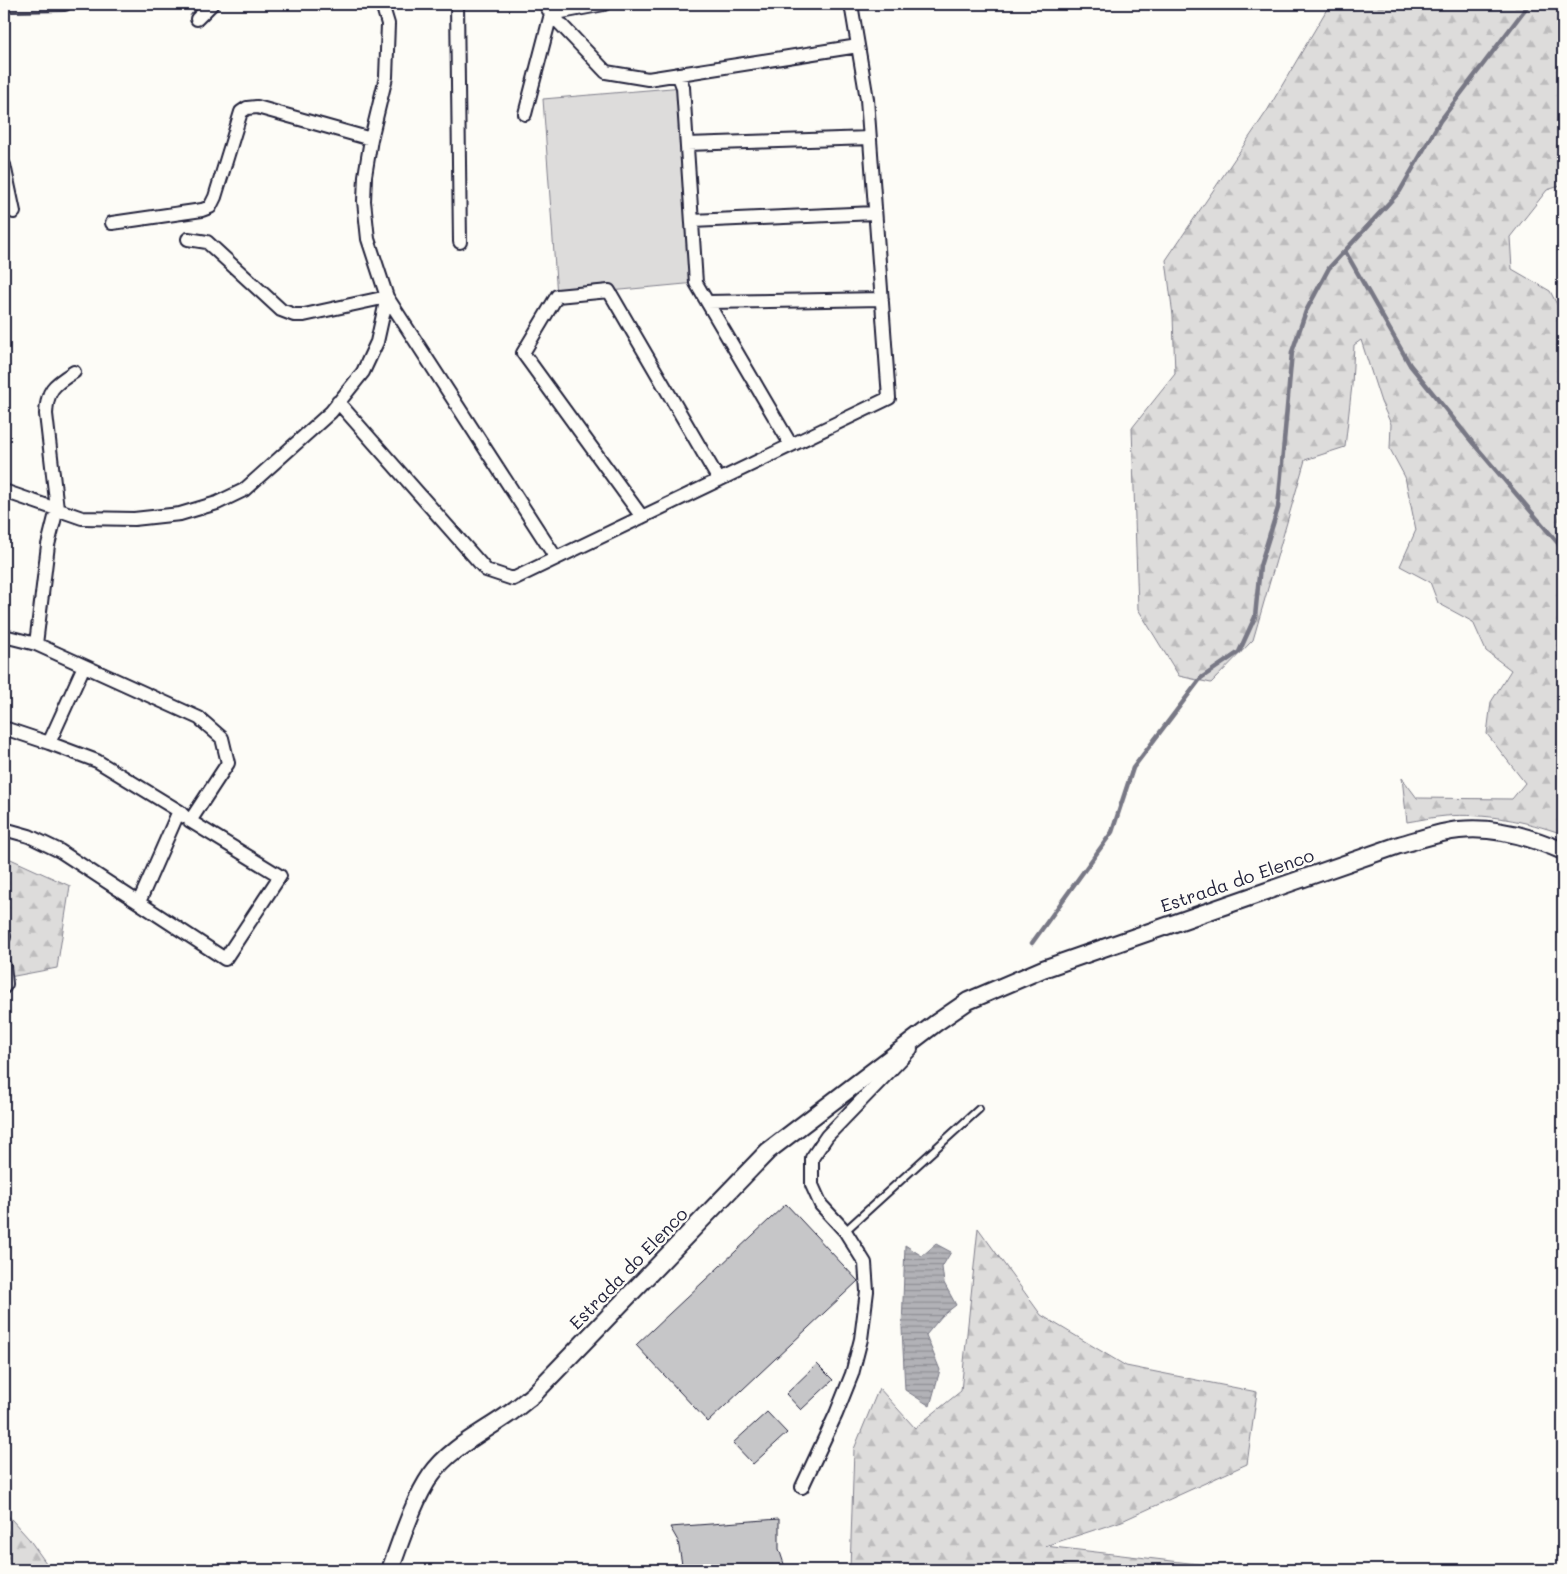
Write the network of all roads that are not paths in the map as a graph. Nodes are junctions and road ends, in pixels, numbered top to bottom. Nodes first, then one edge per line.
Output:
1 (65, 4) edge
2 (212, 4) edge
3 (382, 4) edge
4 (457, 4) edge
5 (604, 4) edge
6 (851, 4) edge
7 (4, 5) edge
8 (548, 9) edge
9 (197, 19) dead end
10 (858, 46) junction
11 (678, 74) junction
12 (525, 114) dead end
13 (870, 138) junction
14 (371, 139) junction
15 (687, 144) junction
16 (4, 165) edge
17 (14, 212) dead end
18 (875, 213) junction
19 (692, 221) junction
20 (112, 223) dead end
21 (188, 239) dead end
22 (460, 242) dead end
23 (387, 297) junction
24 (882, 299) junction
25 (707, 302) junction
26 (74, 372) dead end
27 (338, 402) junction
28 (791, 445) junction
29 (719, 480) junction
30 (4, 491) edge
31 (57, 509) junction
32 (642, 517) junction
33 (556, 558) junction
34 (4, 636) edge
35 (36, 644) junction
36 (84, 666) junction
37 (4, 728) edge
38 (49, 743) junction
39 (178, 811) junction
40 (190, 821) junction
41 (4, 829) edge
42 (1563, 851) edge
43 (139, 902) junction
44 (4, 966) edge
45 (4, 987) edge
46 (936, 1023) junction
47 (979, 1109) dead end
48 (846, 1231) junction
49 (802, 1487) dead end
50 (390, 1570) edge

1 - 7 street
2 - 9 street
3 - 14 street
4 - 22 street
5 - 8 street
6 - 10 street
8 - 11 street
8 - 12 street
10 - 11 street
10 - 13 street
11 - 15 street
13 - 15 street
13 - 18 street
14 - 20 street
14 - 23 street
15 - 19 street
16 - 17 street
18 - 19 street
18 - 24 street
19 - 25 street
21 - 23 street
23 - 27 street
23 - 33 street
24 - 25 street
24 - 28 street
25 - 28 street
26 - 31 street
27 - 31 street
27 - 33 street
28 - 29 street
29 - 32 street
29 - 32 street
30 - 31 street
31 - 35 street
32 - 33 street
34 - 35 street
35 - 36 street
36 - 38 street
36 - 40 street
37 - 38 street
38 - 39 street
39 - 40 street
39 - 43 street
40 - 43 street
41 - 43 street
42 - 46 street, Estrada do Elenco
44 - 45 street
46 - 48 street, Estrada do Elenco
46 - 50 street, Estrada do Elenco
47 - 48 lane
48 - 49 street, Estrada do Elenco

